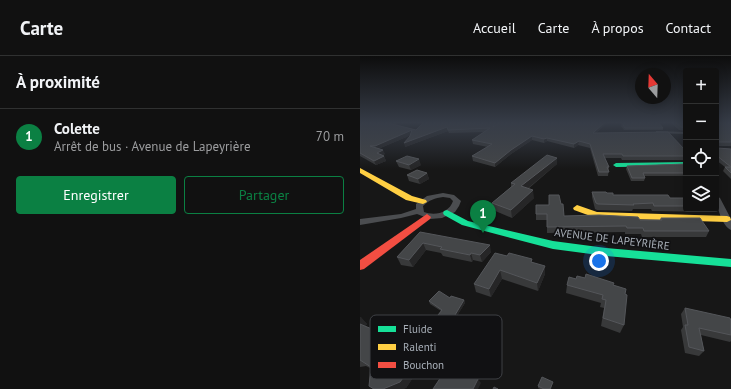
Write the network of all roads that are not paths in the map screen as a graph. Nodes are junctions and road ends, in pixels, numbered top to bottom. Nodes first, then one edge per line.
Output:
1 (683, 164) edge
2 (616, 165) dead end
3 (360, 170) edge
4 (422, 202) junction
5 (719, 204) edge
6 (577, 208) dead end
7 (418, 211) junction
8 (447, 213) junction
9 (428, 216) junction
10 (726, 219) junction
11 (360, 222) edge
12 (731, 227) edge
13 (731, 263) edge
14 (360, 266) edge

1 - 2 street
3 - 4 street
4 - 7 street
4 - 8 street
5 - 10 street
6 - 10 street
7 - 9 street
7 - 11 street
8 - 9 street
8 - 13 street, AVENUE DE LAPEYRIÈRE
9 - 14 street
10 - 12 street

